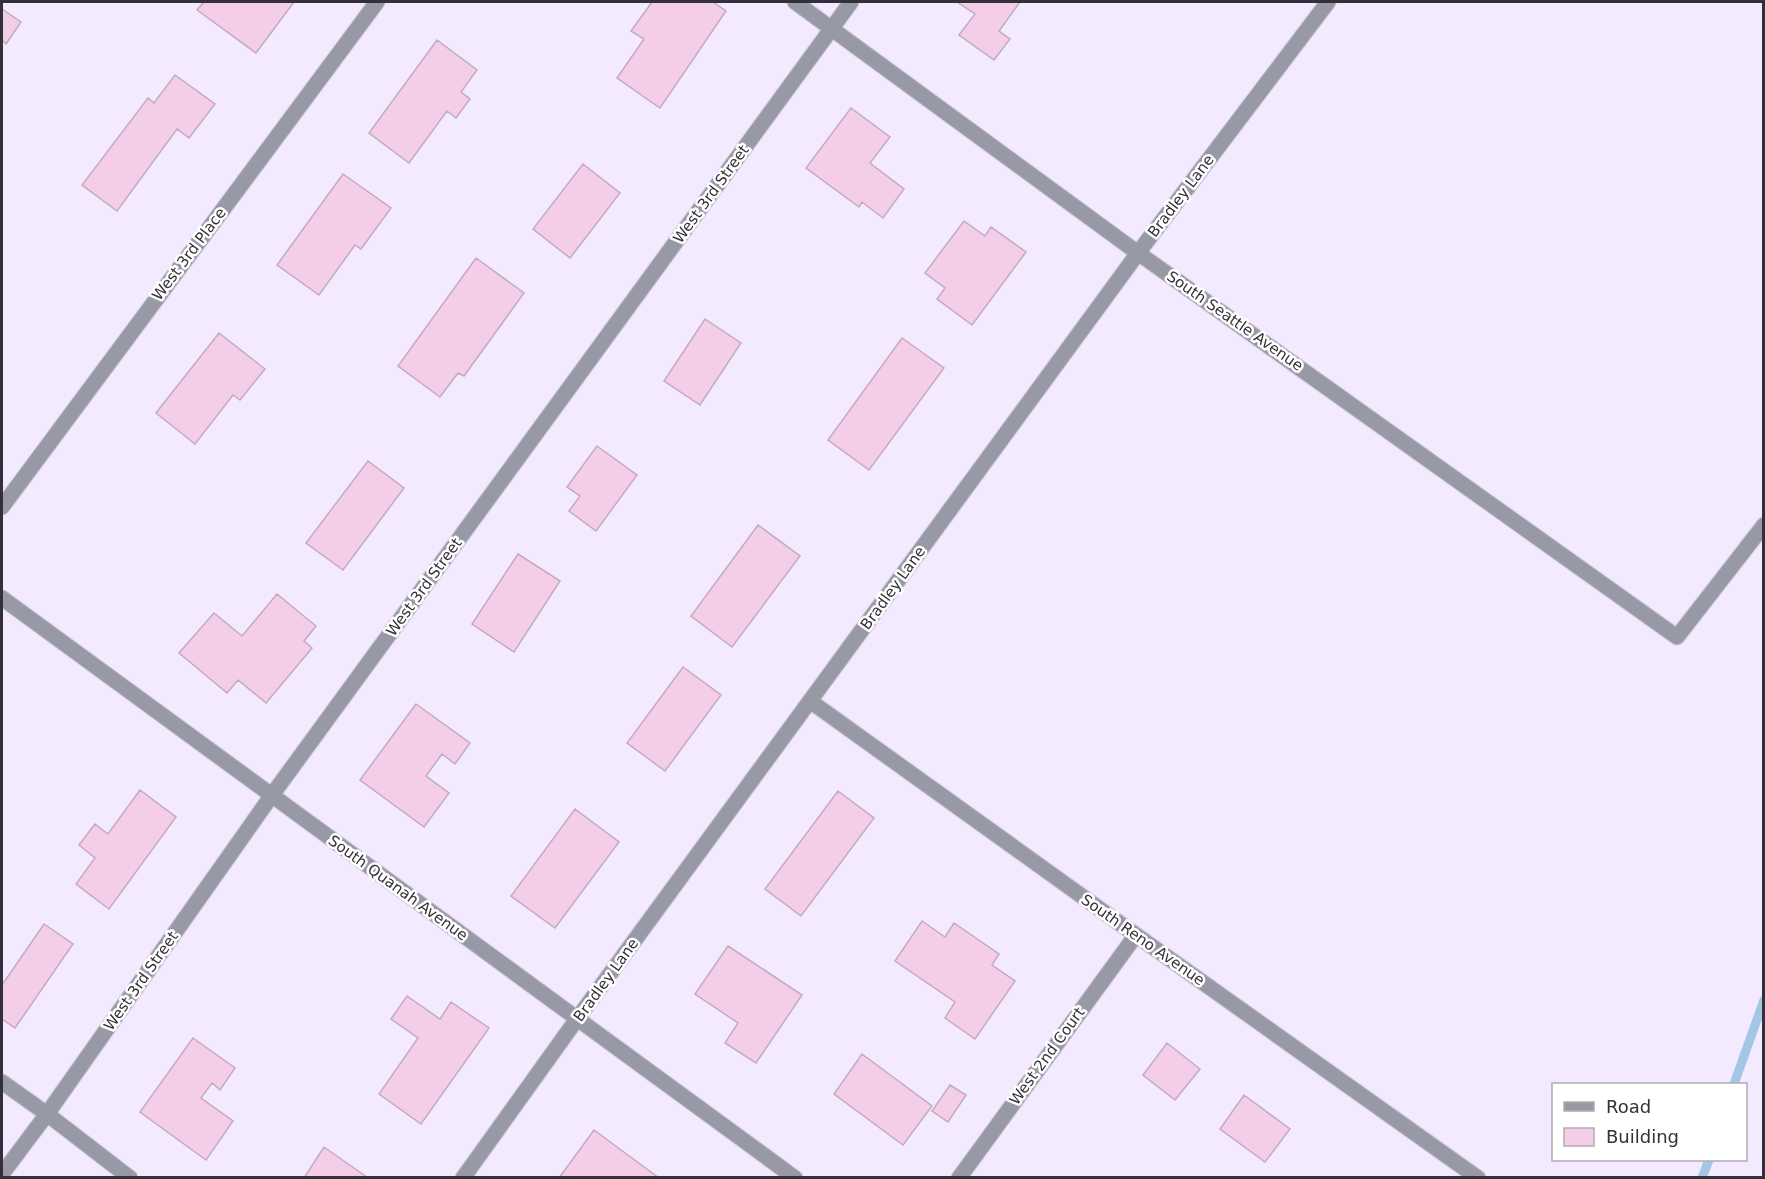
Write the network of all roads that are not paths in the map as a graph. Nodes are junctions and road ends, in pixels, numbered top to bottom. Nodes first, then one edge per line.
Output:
1 (377, 2) edge
2 (795, 2) edge
3 (851, 2) edge
4 (1328, 2) edge
5 (831, 28) junction
6 (1138, 253) junction
7 (2, 507) edge
8 (1764, 525) edge
9 (2, 597) edge
10 (810, 701) junction
11 (272, 795) junction
12 (1136, 935) junction
13 (577, 1019) junction
14 (2, 1082) edge
15 (47, 1114) junction
16 (2, 1174) edge
17 (130, 1178) edge
18 (463, 1178) edge
19 (795, 1178) edge
20 (959, 1178) edge
21 (1478, 1178) edge

1 - 7 street, West 3rd Place
2 - 5 street, South Seattle Avenue
3 - 5 street, West 3rd Street
4 - 6 street, Bradley Lane
5 - 6 street, South Seattle Avenue
5 - 11 street, West 3rd Street
6 - 8 street, South Seattle Avenue
6 - 10 street, Bradley Lane
9 - 11 street, South Quanah Avenue
10 - 12 street, South Reno Avenue
10 - 13 street, Bradley Lane
11 - 13 street, South Quanah Avenue
11 - 15 street, West 3rd Street
12 - 20 street, West 2nd Court
12 - 21 street, South Reno Avenue
13 - 18 street, Bradley Lane
13 - 19 street, South Quanah Avenue
14 - 15 street
15 - 16 street, West 3rd Street
15 - 17 street

